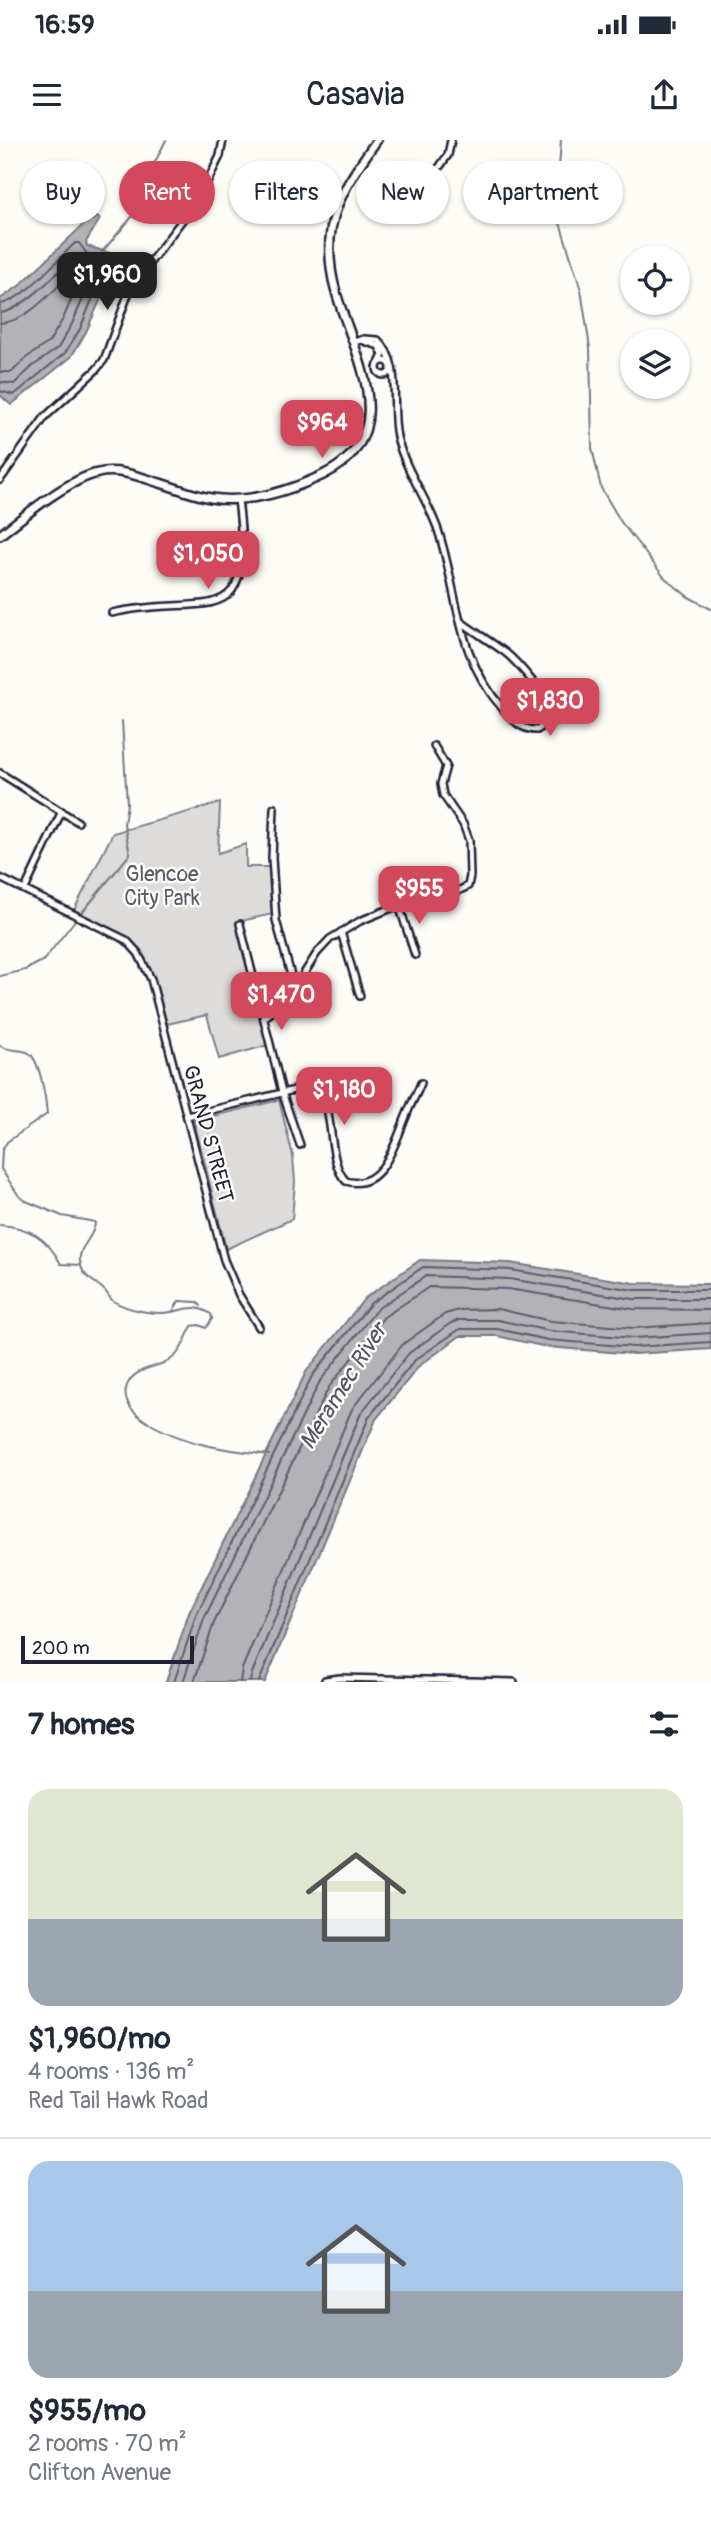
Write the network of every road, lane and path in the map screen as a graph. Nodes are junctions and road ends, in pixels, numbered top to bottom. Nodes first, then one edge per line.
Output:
1 (223, 140) edge
2 (377, 140) edge
3 (451, 140) edge
4 (444, 161) edge
5 (358, 341) junction
6 (379, 362) junction
7 (381, 374) junction
8 (393, 386) junction
9 (0, 481) edge
10 (238, 500) junction
11 (0, 535) edge
12 (112, 613) dead end
13 (460, 621) junction
14 (477, 633) junction
15 (465, 643) junction
16 (434, 746) dead end
17 (0, 773) edge
18 (274, 808) dead end
19 (62, 811) junction
20 (78, 821) dead end
21 (0, 877) edge
22 (25, 889) junction
23 (399, 905) junction
24 (240, 924) dead end
25 (341, 932) junction
26 (415, 955) dead end
27 (295, 990) junction
28 (360, 996) dead end
29 (264, 1018) junction
30 (421, 1083) dead end
31 (282, 1092) junction
32 (187, 1116) junction
33 (300, 1145) dead end
34 (259, 1327) dead end
35 (325, 1679) dead end
36 (514, 1682) edge

1 - 9 street
2 - 5 street
3 - 4 street
5 - 6 street
5 - 8 street
5 - 10 street
6 - 7 street
6 - 7 street
7 - 8 street
8 - 13 street
10 - 11 street
10 - 12 street
13 - 14 street
13 - 15 street
14 - 15 street
14 - 15 street
16 - 23 street
17 - 19 street
18 - 27 street
19 - 20 street
19 - 22 street
21 - 22 street
22 - 32 street, GRAND STREET
23 - 25 street
23 - 26 street
24 - 29 street
25 - 27 street
25 - 28 street
27 - 29 street
29 - 31 street
30 - 31 street
31 - 32 street
31 - 33 street
32 - 34 street, GRAND STREET
35 - 36 street

